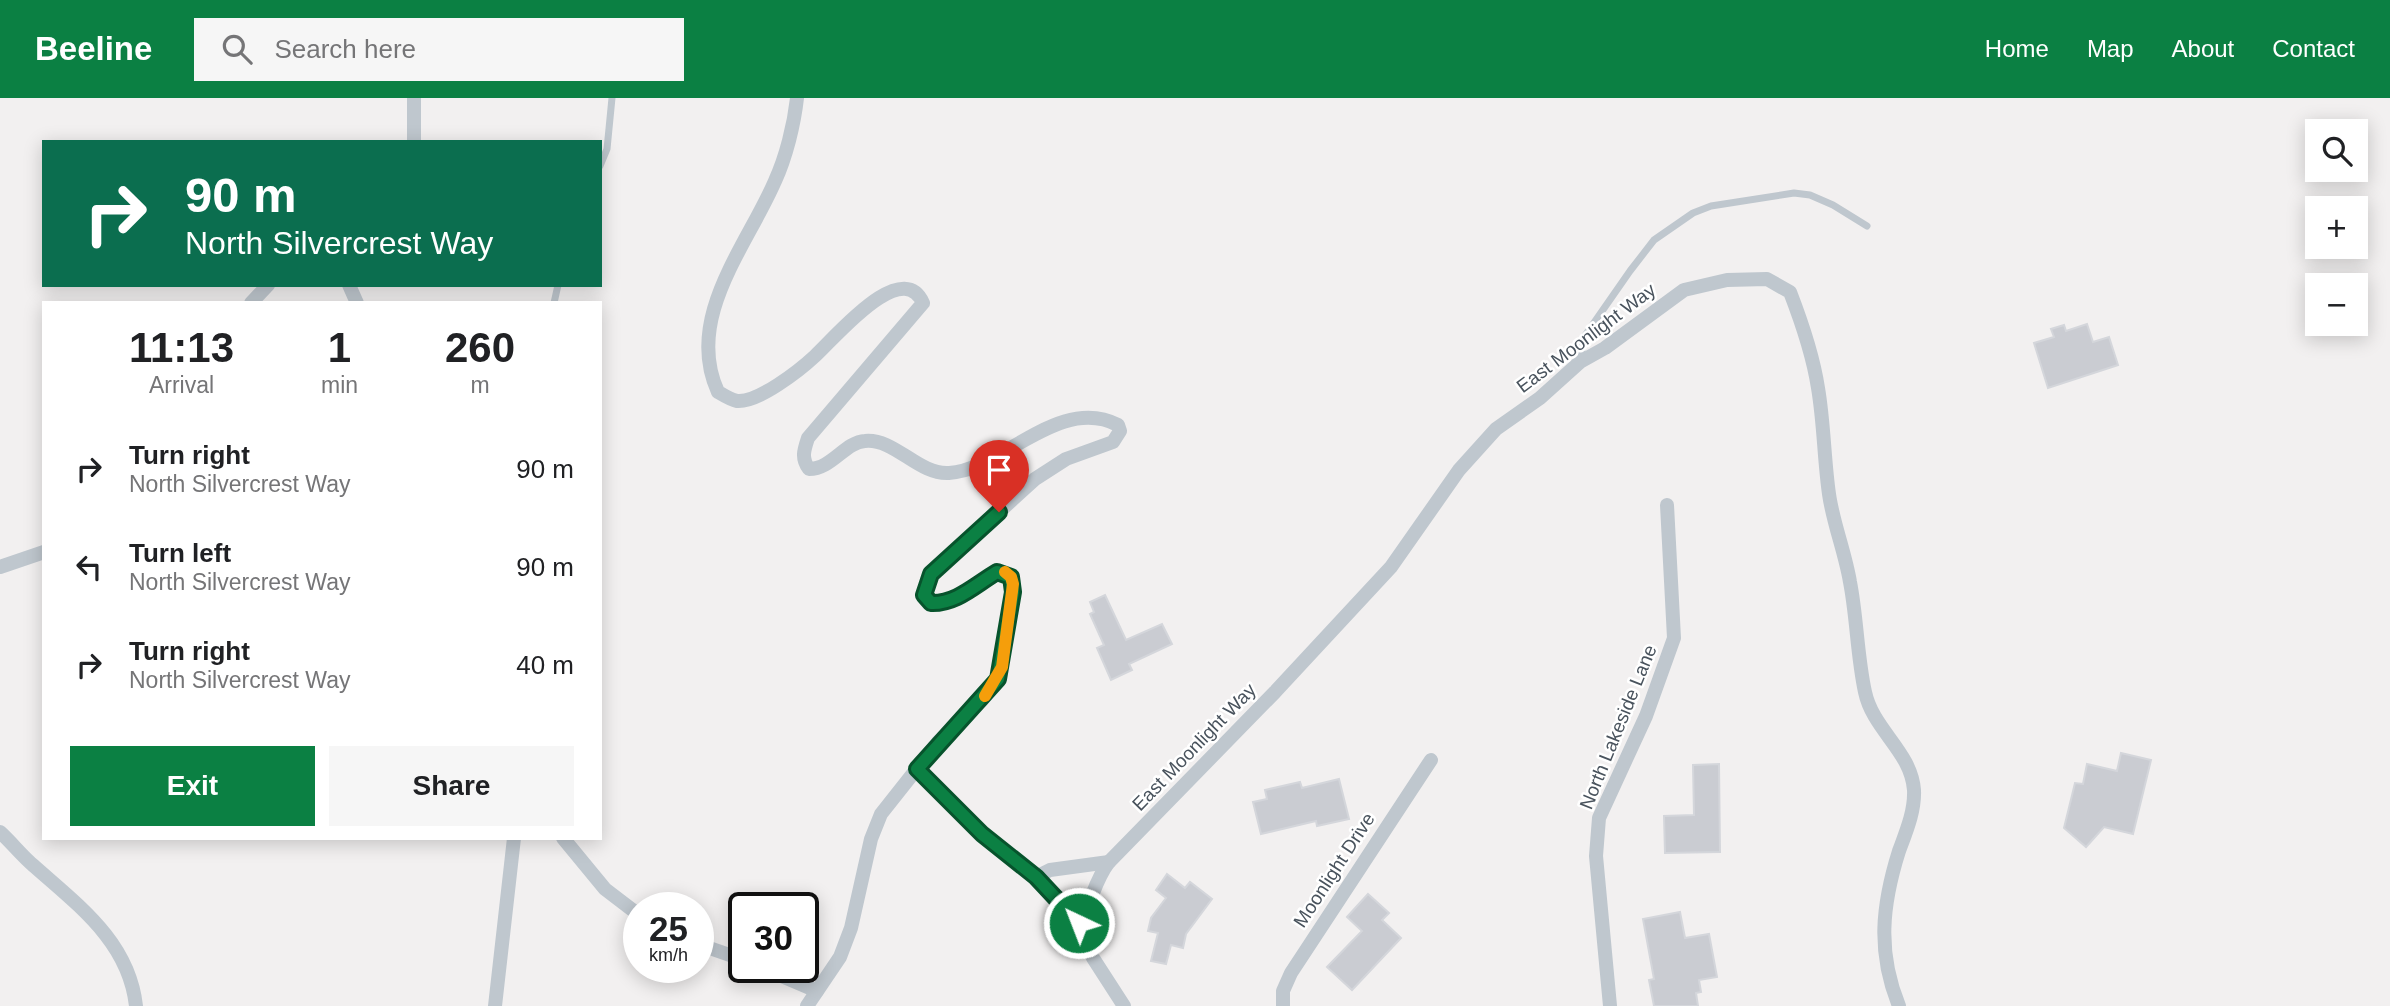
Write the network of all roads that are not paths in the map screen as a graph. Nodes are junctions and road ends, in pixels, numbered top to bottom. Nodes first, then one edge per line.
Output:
1 (414, 98) edge
2 (612, 98) edge
3 (797, 98) edge
4 (414, 140) edge
5 (602, 161) edge
6 (1867, 226) dead end
7 (266, 287) edge
8 (253, 301) edge
9 (1580, 362) junction
10 (1667, 505) dead end
11 (42, 553) edge
12 (0, 567) edge
13 (1431, 760) dead end
14 (917, 769) junction
15 (0, 832) edge
16 (514, 840) edge
17 (565, 840) edge
18 (1109, 862) junction
19 (1036, 877) junction
20 (623, 903) edge
21 (1079, 923) junction
22 (797, 983) edge
23 (817, 992) junction
24 (136, 1006) edge
25 (495, 1006) edge
26 (807, 1006) edge
27 (1124, 1006) edge
28 (1283, 1006) edge
29 (1610, 1006) edge
30 (1899, 1006) edge

1 - 4 street
2 - 5 lane
3 - 14 street
6 - 9 lane
7 - 8 street
9 - 18 street, East Moonlight Way
9 - 30 street, East Moonlight Way
10 - 29 street, North Lakeside Lane
11 - 12 street
13 - 28 street, Moonlight Drive
14 - 19 street
14 - 23 street
15 - 24 street
16 - 25 street
17 - 20 street
18 - 19 street
18 - 21 street, East Moonlight Way
19 - 21 street
21 - 27 street
22 - 23 street
23 - 26 street

